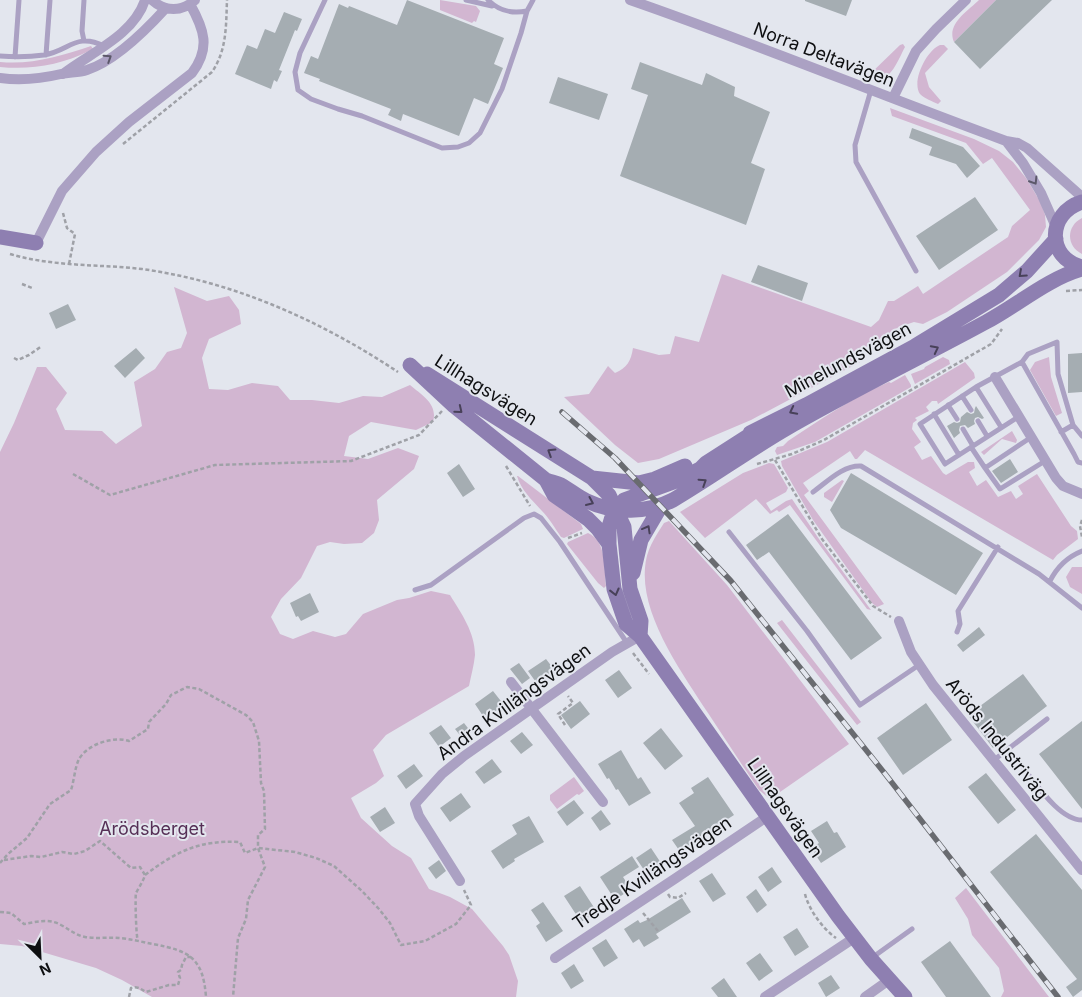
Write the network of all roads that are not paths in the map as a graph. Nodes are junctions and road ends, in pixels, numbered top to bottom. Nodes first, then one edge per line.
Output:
1 (19, 0) edge
2 (50, 0) edge
3 (84, 0) edge
4 (144, 0) edge
5 (152, 0) edge
6 (325, 0) edge
7 (466, 0) edge
8 (488, 0) edge
9 (534, 0) edge
10 (630, 0) edge
11 (966, 0) edge
12 (192, 2) edge
13 (494, 6) junction
14 (166, 8) junction
15 (527, 11) junction
16 (84, 41) junction
17 (105, 47) junction
18 (46, 55) junction
19 (0, 56) edge
20 (14, 57) junction
21 (63, 74) junction
22 (0, 78) edge
23 (871, 90) junction
24 (893, 98) junction
25 (1006, 141) junction
26 (1082, 197) edge
27 (1082, 202) edge
28 (1056, 233) junction
29 (0, 236) edge
30 (36, 243) joint
31 (1082, 268) edge
32 (916, 271) dead end
33 (1022, 362) junction
34 (994, 378) junction
35 (976, 387) junction
36 (962, 396) junction
37 (948, 405) junction
38 (971, 410) dead end
39 (934, 414) junction
40 (1018, 417) junction
41 (957, 420) dead end
42 (978, 421) dead end
43 (1074, 424) junction
44 (1001, 427) junction
45 (759, 429) junction
46 (963, 429) dead end
47 (1061, 432) junction
48 (987, 436) junction
49 (1082, 436) edge
50 (1030, 438) junction
51 (972, 446) junction
52 (959, 455) junction
53 (1045, 461) junction
54 (1082, 464) edge
55 (985, 468) junction
56 (592, 478) junction
57 (546, 480) junction
58 (639, 482) joint
59 (813, 492) dead end
60 (1082, 494) edge
61 (662, 506) junction
62 (617, 509) junction
63 (729, 532) dead end
64 (609, 544) junction
65 (998, 548) junction
66 (1082, 551) edge
67 (1050, 581) junction
68 (630, 589) junction
69 (415, 590) dead end
70 (1082, 608) edge
71 (899, 621) road end
72 (957, 632) dead end
73 (634, 639) junction
74 (919, 665) junction
75 (511, 682) dead end
76 (532, 707) junction
77 (1047, 719) dead end
78 (994, 760) junction
79 (1024, 770) dead end
80 (603, 802) dead end
81 (768, 816) junction
82 (1082, 820) edge
83 (1082, 870) edge
84 (460, 881) road end
85 (912, 929) dead end
86 (854, 938) junction
87 (555, 958) dead end
88 (870, 959) junction
89 (889, 980) junction
90 (765, 997) edge
91 (865, 997) edge
92 (905, 997) edge

1 - 20 lane
2 - 18 lane
3 - 16 lane
4 - 17 street
5 - 14 street
6 - 15 lane
7 - 13 lane
8 - 13 lane
9 - 15 lane
10 - 23 street, Norra Deltavägen
11 - 24 street
12 - 14 street
12 - 30 street
13 - 15 lane
21 -> 14 street
16 - 17 lane
16 - 18 lane
17 - 21 street
18 - 20 lane
19 - 20 lane
21 - 22 street
23 - 24 street, Norra Deltavägen
23 - 32 lane
24 - 25 street, Norra Deltavägen
25 - 26 street, Norra Deltavägen
25 -> 28 street
27 - 28 main road, Minelundsvägen
28 - 31 main road, Minelundsvägen
28 -> 45 main road, Minelundsvägen
29 - 30 main road
61 -> 31 main road, Minelundsvägen
33 - 34 lane
33 - 43 lane
33 - 47 lane
34 - 35 lane
34 - 40 street
35 - 36 lane
35 - 44 lane
36 - 37 lane
36 - 38 lane
37 - 39 lane
37 - 41 lane
39 - 52 lane
39 - 52 lane
40 - 44 lane
40 - 50 street
42 - 48 lane
43 - 47 lane
43 - 49 lane
44 - 48 lane
45 - 58 main road, Minelundsvägen
45 - 62 main road
46 - 51 lane
47 - 54 lane
48 - 51 lane
50 - 53 street
50 - 55 lane
51 - 52 lane
51 - 55 lane
53 - 55 lane
53 - 60 street
56 -> 57 main road, Lillhagsvägen
56 - 58 main road, Lillhagsvägen
56 - 62 main road, Lillhagsvägen
57 -> 62 main road, Lillhagsvägen
57 - 64 main road, Lillhagsvägen
59 - 65 lane
61 - 62 main road, Lillhagsvägen
68 -> 61 main road, Lillhagsvägen
62 - 64 main road, Lillhagsvägen
62 - 68 main road, Lillhagsvägen
63 - 74 lane
64 -> 73 main road, Lillhagsvägen
65 - 67 lane
65 - 72 lane
66 - 67 lane
67 - 70 lane
68 - 73 main road, Lillhagsvägen
69 - 73 lane
71 - 74 street, Aröds Industriväg
73 - 76 street, Andra Kvillängsvägen
73 - 81 main road, Lillhagsvägen
74 - 78 street, Aröds Industriväg
75 - 76 street
76 - 80 street
76 - 84 street, Andra Kvillängsvägen
77 - 78 lane
78 - 83 street, Aröds Industriväg
79 - 82 lane
81 - 86 main road, Lillhagsvägen
81 - 87 street, Tredje Kvillängsvägen
85 - 88 lane
86 - 88 main road, Lillhagsvägen
86 - 90 street
88 - 89 main road, Lillhagsvägen
89 - 91 street
89 - 92 main road, Lillhagsvägen

